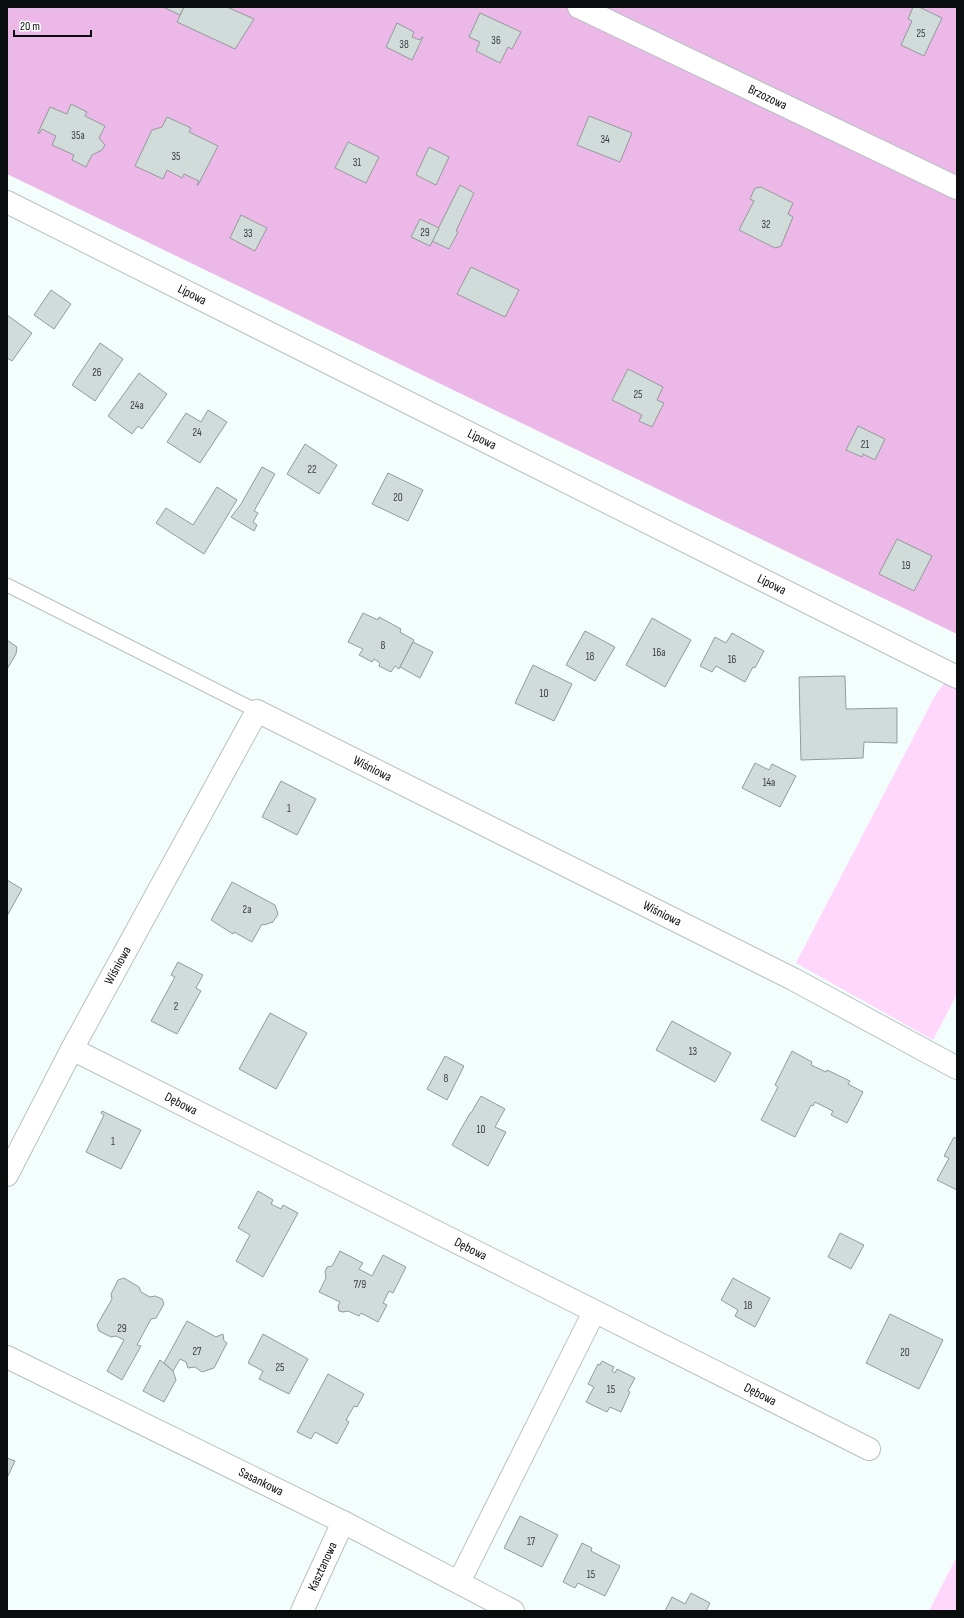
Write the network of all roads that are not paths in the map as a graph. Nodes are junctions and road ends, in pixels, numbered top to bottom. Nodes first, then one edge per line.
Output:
1 (579, 7) edge
2 (957, 188) edge
3 (7, 202) edge
4 (7, 585) edge
5 (957, 677) edge
6 (257, 710) junction
7 (72, 1049) junction
8 (957, 1068) edge
9 (7, 1175) edge
10 (594, 1312) junction
11 (7, 1357) edge
12 (869, 1449) dead end
13 (343, 1522) junction
14 (459, 1582) junction
15 (302, 1611) edge
16 (513, 1611) edge

1 - 2 street, Brzozowa
3 - 5 street, Lipowa
4 - 6 lane
6 - 7 street, Wiśniowa
6 - 8 street, Wiśniowa
7 - 9 street, Wiśniowa
7 - 10 street, Dębowa
10 - 12 street, Dębowa
10 - 14 street
11 - 13 street, Sasankowa
13 - 14 street, Sasankowa
13 - 15 street, Kasztanowa
14 - 16 street, Sasankowa

